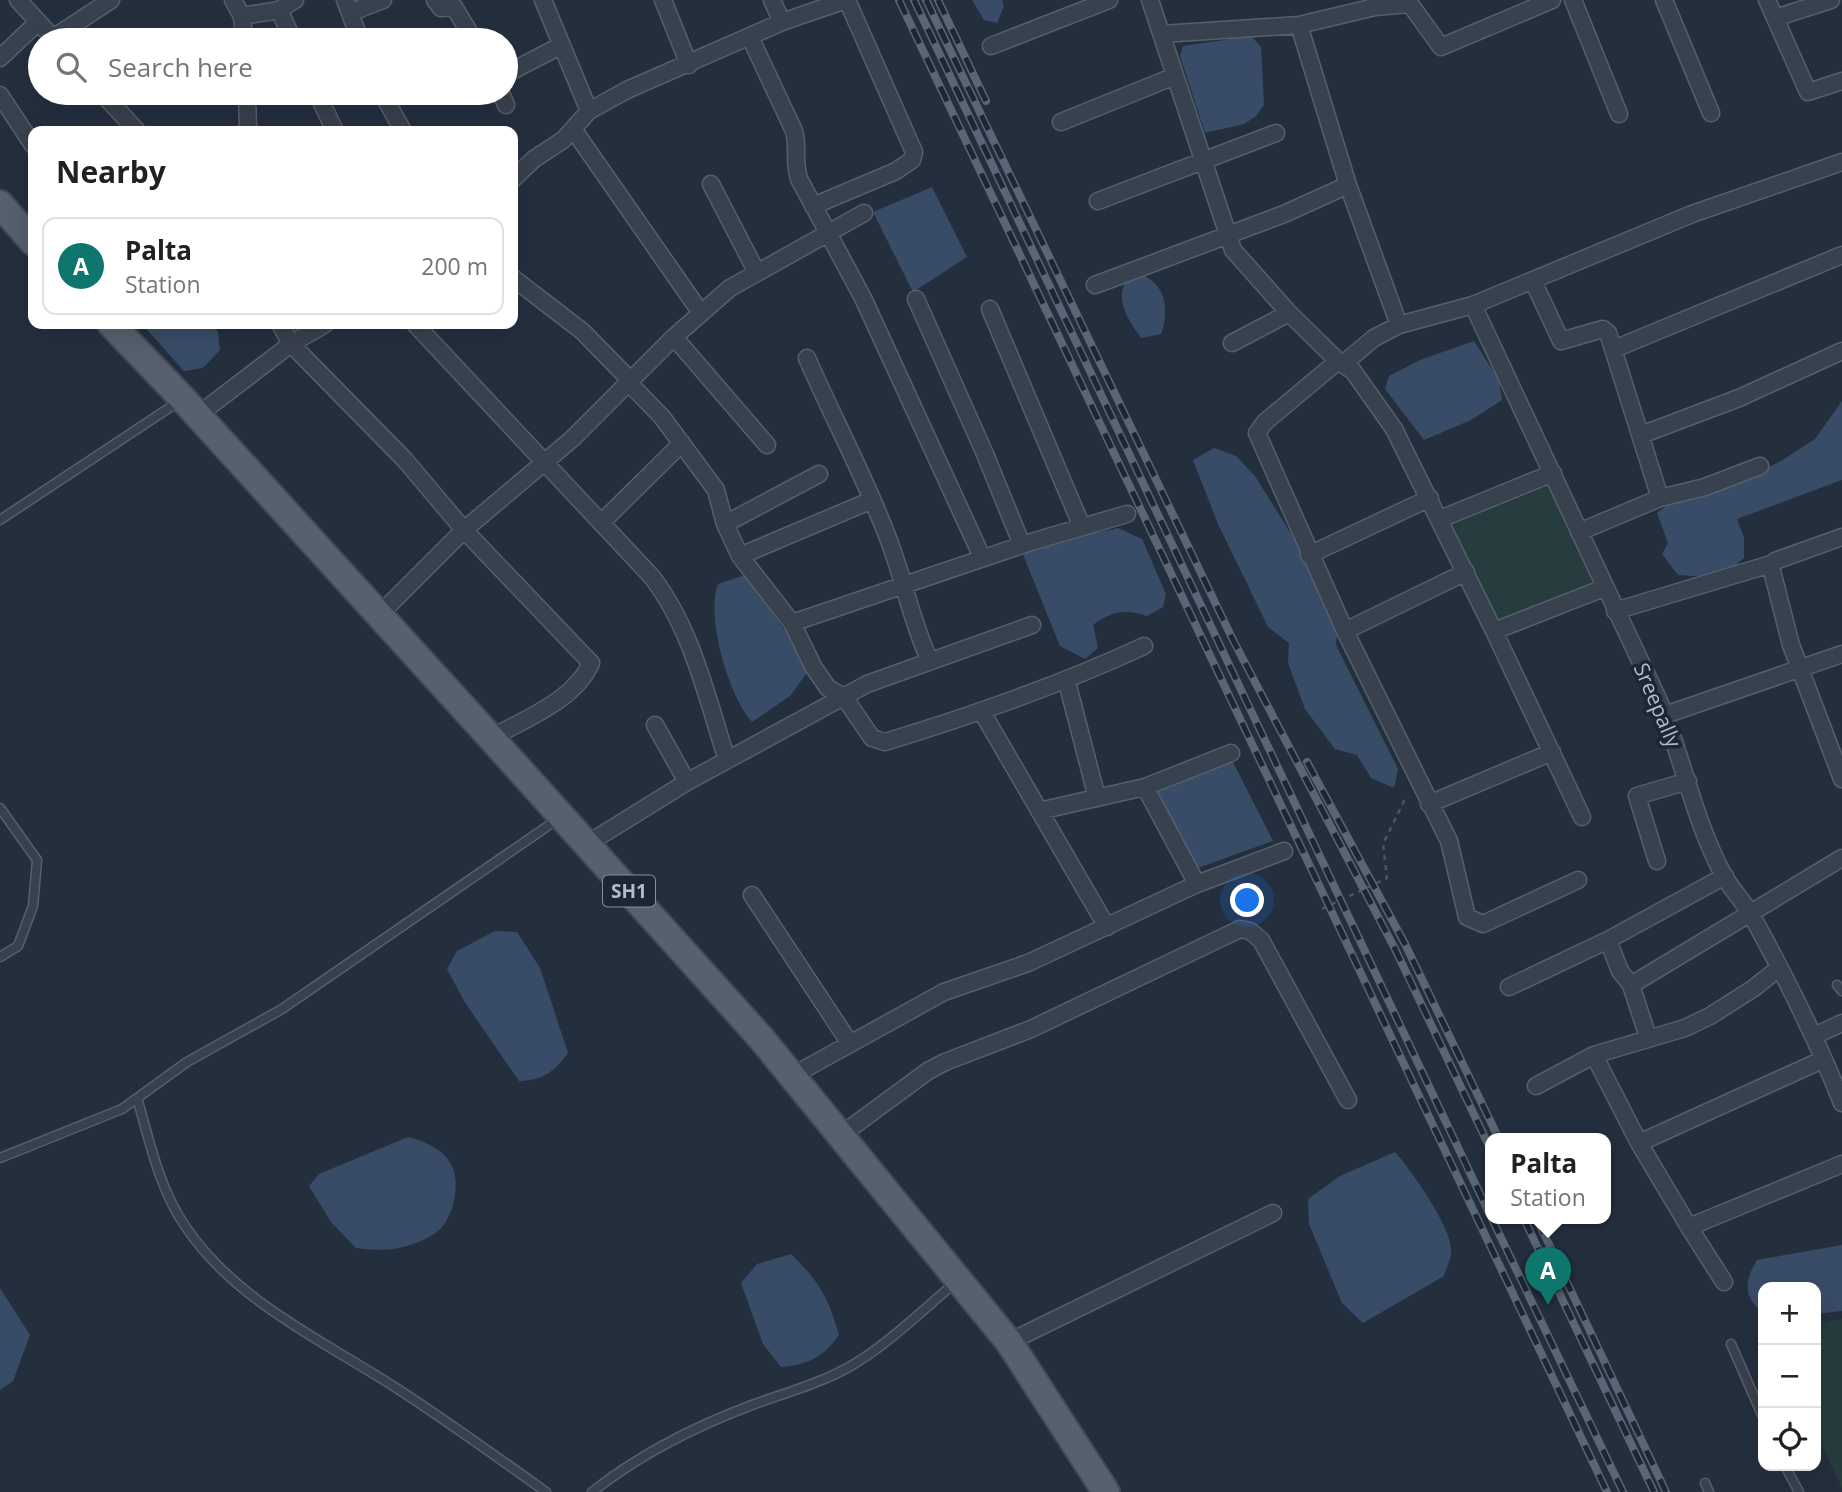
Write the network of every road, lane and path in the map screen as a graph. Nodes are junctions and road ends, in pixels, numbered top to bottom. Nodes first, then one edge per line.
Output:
1 (18, 0) edge
2 (111, 0) edge
3 (233, 0) edge
4 (295, 0) edge
5 (383, 0) edge
6 (435, 0) edge
7 (543, 0) edge
8 (663, 0) edge
9 (772, 0) edge
10 (847, 0) edge
11 (1109, 0) edge
12 (1150, 0) edge
13 (1552, 0) edge
14 (1573, 0) edge
15 (1664, 0) edge
16 (1768, 0) edge
17 (1831, 0) edge
18 (1374, 4) edge
19 (348, 6) edge
20 (279, 10) junction
21 (242, 16) junction
22 (1775, 18) junction
23 (38, 22) junction
24 (782, 22) junction
25 (1299, 25) junction
26 (32, 28) edge
27 (44, 28) edge
28 (70, 28) edge
29 (243, 28) edge
30 (287, 28) edge
31 (356, 28) edge
32 (467, 28) edge
33 (28, 31) edge
34 (1162, 34) junction
35 (750, 37) junction
36 (560, 46) junction
37 (991, 46) dead end
38 (0, 58) edge
39 (689, 65) junction
40 (518, 68) edge
41 (1175, 76) junction
42 (1842, 81) edge
43 (0, 95) edge
44 (113, 105) edge
45 (247, 105) edge
46 (323, 105) edge
47 (389, 105) edge
48 (589, 111) junction
49 (1711, 113) dead end
50 (1619, 114) dead end
51 (1061, 122) dead end
52 (132, 126) edge
53 (248, 126) edge
54 (333, 126) edge
55 (400, 126) edge
56 (573, 129) junction
57 (1276, 133) dead end
58 (28, 137) edge
59 (1203, 160) junction
60 (1842, 162) edge
61 (518, 175) edge
62 (711, 184) dead end
63 (1348, 185) junction
64 (1098, 201) dead end
65 (0, 204) edge
66 (813, 206) junction
67 (864, 213) dead end
68 (827, 233) junction
69 (1230, 233) junction
70 (28, 236) edge
71 (1842, 255) edge
72 (756, 271) junction
73 (1533, 281) junction
74 (518, 282) edge
75 (1095, 285) dead end
76 (916, 299) dead end
77 (1473, 305) junction
78 (990, 309) dead end
79 (701, 313) junction
80 (1289, 313) junction
81 (1399, 325) junction
82 (116, 329) edge
83 (283, 329) edge
84 (316, 329) edge
85 (420, 329) edge
86 (674, 337) junction
87 (291, 344) junction
88 (1232, 344) dead end
89 (1614, 349) junction
90 (1842, 351) edge
91 (807, 358) dead end
92 (1340, 363) junction
93 (629, 383) junction
94 (190, 407) junction
95 (1641, 435) junction
96 (682, 443) junction
97 (766, 445) dead end
98 (545, 463) junction
99 (1760, 466) dead end
100 (1553, 472) junction
101 (819, 474) dead end
102 (1430, 498) junction
103 (1660, 498) junction
104 (872, 500) junction
105 (1127, 514) dead end
106 (1440, 519) junction
107 (0, 520) edge
108 (601, 523) junction
109 (725, 524) junction
110 (1082, 527) junction
111 (464, 530) junction
112 (1579, 532) junction
113 (1842, 537) edge
114 (1021, 545) junction
115 (1309, 555) junction
116 (740, 556) junction
117 (982, 557) junction
118 (1771, 564) junction
119 (1466, 572) junction
120 (906, 585) junction
121 (1604, 588) junction
122 (1615, 611) junction
123 (379, 615) junction
124 (792, 623) junction
125 (1032, 625) dead end
126 (1345, 631) junction
127 (1494, 631) junction
128 (1144, 646) dead end
129 (1842, 654) edge
130 (929, 659) junction
131 (1802, 669) junction
132 (1067, 682) junction
133 (844, 697) junction
134 (982, 712) junction
135 (1665, 715) junction
136 (655, 724) dead end
137 (491, 738) junction
138 (1552, 752) junction
139 (1231, 753) dead end
140 (727, 760) junction
141 (1842, 779) edge
142 (1688, 780) junction
143 (687, 782) junction
144 (1145, 787) junction
145 (1421, 787) junction
146 (1097, 797) junction
147 (1429, 804) junction
148 (0, 808) edge
149 (1039, 811) junction
150 (1582, 817) dead end
151 (561, 818) junction
152 (587, 844) junction
153 (1284, 851) dead end
154 (1842, 858) edge
155 (1657, 861) dead end
156 (1724, 876) junction
157 (1578, 880) dead end
158 (1197, 884) junction
159 (752, 895) dead end
160 (1322, 909) dead end
161 (1750, 913) junction
162 (1107, 927) junction
163 (1608, 940) junction
164 (0, 957) edge
165 (1779, 968) junction
166 (1631, 985) junction
167 (1509, 987) dead end
168 (1842, 1023) edge
169 (1814, 1036) junction
170 (1648, 1037) junction
171 (849, 1042) junction
172 (1594, 1055) junction
173 (1822, 1059) junction
174 (792, 1076) junction
175 (1536, 1086) dead end
176 (137, 1098) junction
177 (1348, 1100) dead end
178 (1842, 1103) edge
179 (841, 1135) junction
180 (1639, 1143) junction
181 (0, 1158) edge
182 (1842, 1164) edge
183 (1273, 1213) dead end
184 (1689, 1227) junction
185 (960, 1278) junction
186 (1724, 1282) dead end
187 (1009, 1342) junction
188 (1731, 1344) dead end
189 (1759, 1408) edge
190 (1788, 1471) edge
191 (1705, 1483) dead end
192 (546, 1492) edge
193 (592, 1492) edge
194 (1106, 1492) edge
195 (1709, 1492) edge
196 (1799, 1492) edge

1 - 23 street
2 - 28 street
3 - 21 street
4 - 20 street
5 - 19 street
6 - 32 street
7 - 36 street
8 - 39 street
9 - 24 street
10 - 24 street
10 - 66 street
11 - 37 street
12 - 34 street
13 - 18 street
14 - 50 street
15 - 49 street
16 - 22 street
17 - 22 street
18 - 25 street
19 - 31 street
20 - 21 street
20 - 30 street
21 - 29 street
22 - 42 street
23 - 26 street
23 - 27 street
24 - 35 street
25 - 34 street
25 - 63 street
33 - 38 street
34 - 41 street
35 - 39 street
35 - 66 street
36 - 40 street
36 - 48 street
39 - 48 street
41 - 51 street
41 - 59 street
43 - 58 street
44 - 52 street
45 - 53 street
46 - 54 street
47 - 55 street
48 - 56 street
56 - 61 street
56 - 79 street
57 - 59 street
59 - 64 street
59 - 69 street
60 - 73 street
62 - 72 street
63 - 69 street
63 - 81 street
65 - 70 main road
66 - 68 street
67 - 68 street
68 - 72 street
68 - 117 street
69 - 75 street
69 - 80 street
71 - 89 street
72 - 79 street
73 - 77 street
73 - 89 street
74 - 93 street
76 - 114 street
77 - 81 street
77 - 100 street, Sreepally
78 - 110 street
79 - 86 street
80 - 88 street
80 - 92 street
81 - 92 street
82 - 94 main road, SH1
83 - 87 street
84 - 87 street
85 - 98 street
86 - 93 street
86 - 97 street
87 - 94 street
87 - 111 street
89 - 95 street
90 - 95 street
91 - 104 street
92 - 102 street
92 - 115 street
93 - 96 street
93 - 98 street
94 - 107 lane
94 - 123 main road, SH1
95 - 103 street
96 - 108 street
96 - 109 street
98 - 108 street
98 - 111 street
99 - 103 street
100 - 106 street
100 - 112 street, Sreepally
101 - 109 street
102 - 106 street
102 - 115 street
103 - 112 street
104 - 116 street
104 - 120 street
105 - 110 street
106 - 119 street
108 - 140 street
109 - 116 street
110 - 114 street
111 - 123 street
111 - 137 street
112 - 121 street, Sreepally
113 - 118 street
114 - 117 street
115 - 126 street
116 - 124 street
117 - 120 street
118 - 122 street
118 - 131 street
119 - 126 street
119 - 127 street
120 - 124 street
120 - 130 street
121 - 122 street, Sreepally
121 - 127 street
122 - 135 street, Sreepally
123 - 137 main road, SH1
124 - 133 street
125 - 130 street
126 - 145 street
127 - 138 street
128 - 132 street
129 - 131 street
130 - 133 street
131 - 135 street
131 - 141 street
132 - 134 street
132 - 146 street
133 - 134 street
133 - 140 street
134 - 149 street
135 - 142 street, Sreepally
136 - 143 street
137 - 151 main road, SH1
138 - 147 street
138 - 150 street
139 - 144 street
140 - 143 street
142 - 155 street
142 - 156 street, Sreepally
143 - 152 street
144 - 146 street
144 - 158 street
145 - 147 street
145 - 160 path
146 - 149 street
147 - 157 street
148 - 164 lane
149 - 162 street
151 - 152 main road, SH1
151 - 176 lane
152 - 174 main road, SH1
153 - 158 street
154 - 161 street
156 - 161 street, Sreepally
156 - 163 street
158 - 162 street
159 - 171 street
161 - 165 street, Sreepally
161 - 166 street
162 - 171 street
163 - 166 street
163 - 167 street
165 - 169 street, Sreepally
165 - 170 street
166 - 170 street
168 - 169 street
169 - 173 street, Sreepally
170 - 172 street
171 - 174 street
172 - 175 street
172 - 180 street
173 - 178 street, Sreepally
173 - 180 street
174 - 179 main road, SH1
176 - 181 lane
176 - 192 lane
177 - 179 street
179 - 185 main road, SH1
180 - 184 street
182 - 184 street
183 - 187 street
184 - 186 street
185 - 187 main road, SH1
185 - 193 lane
187 - 194 main road, SH1
188 - 189 lane
190 - 196 lane
191 - 195 lane

